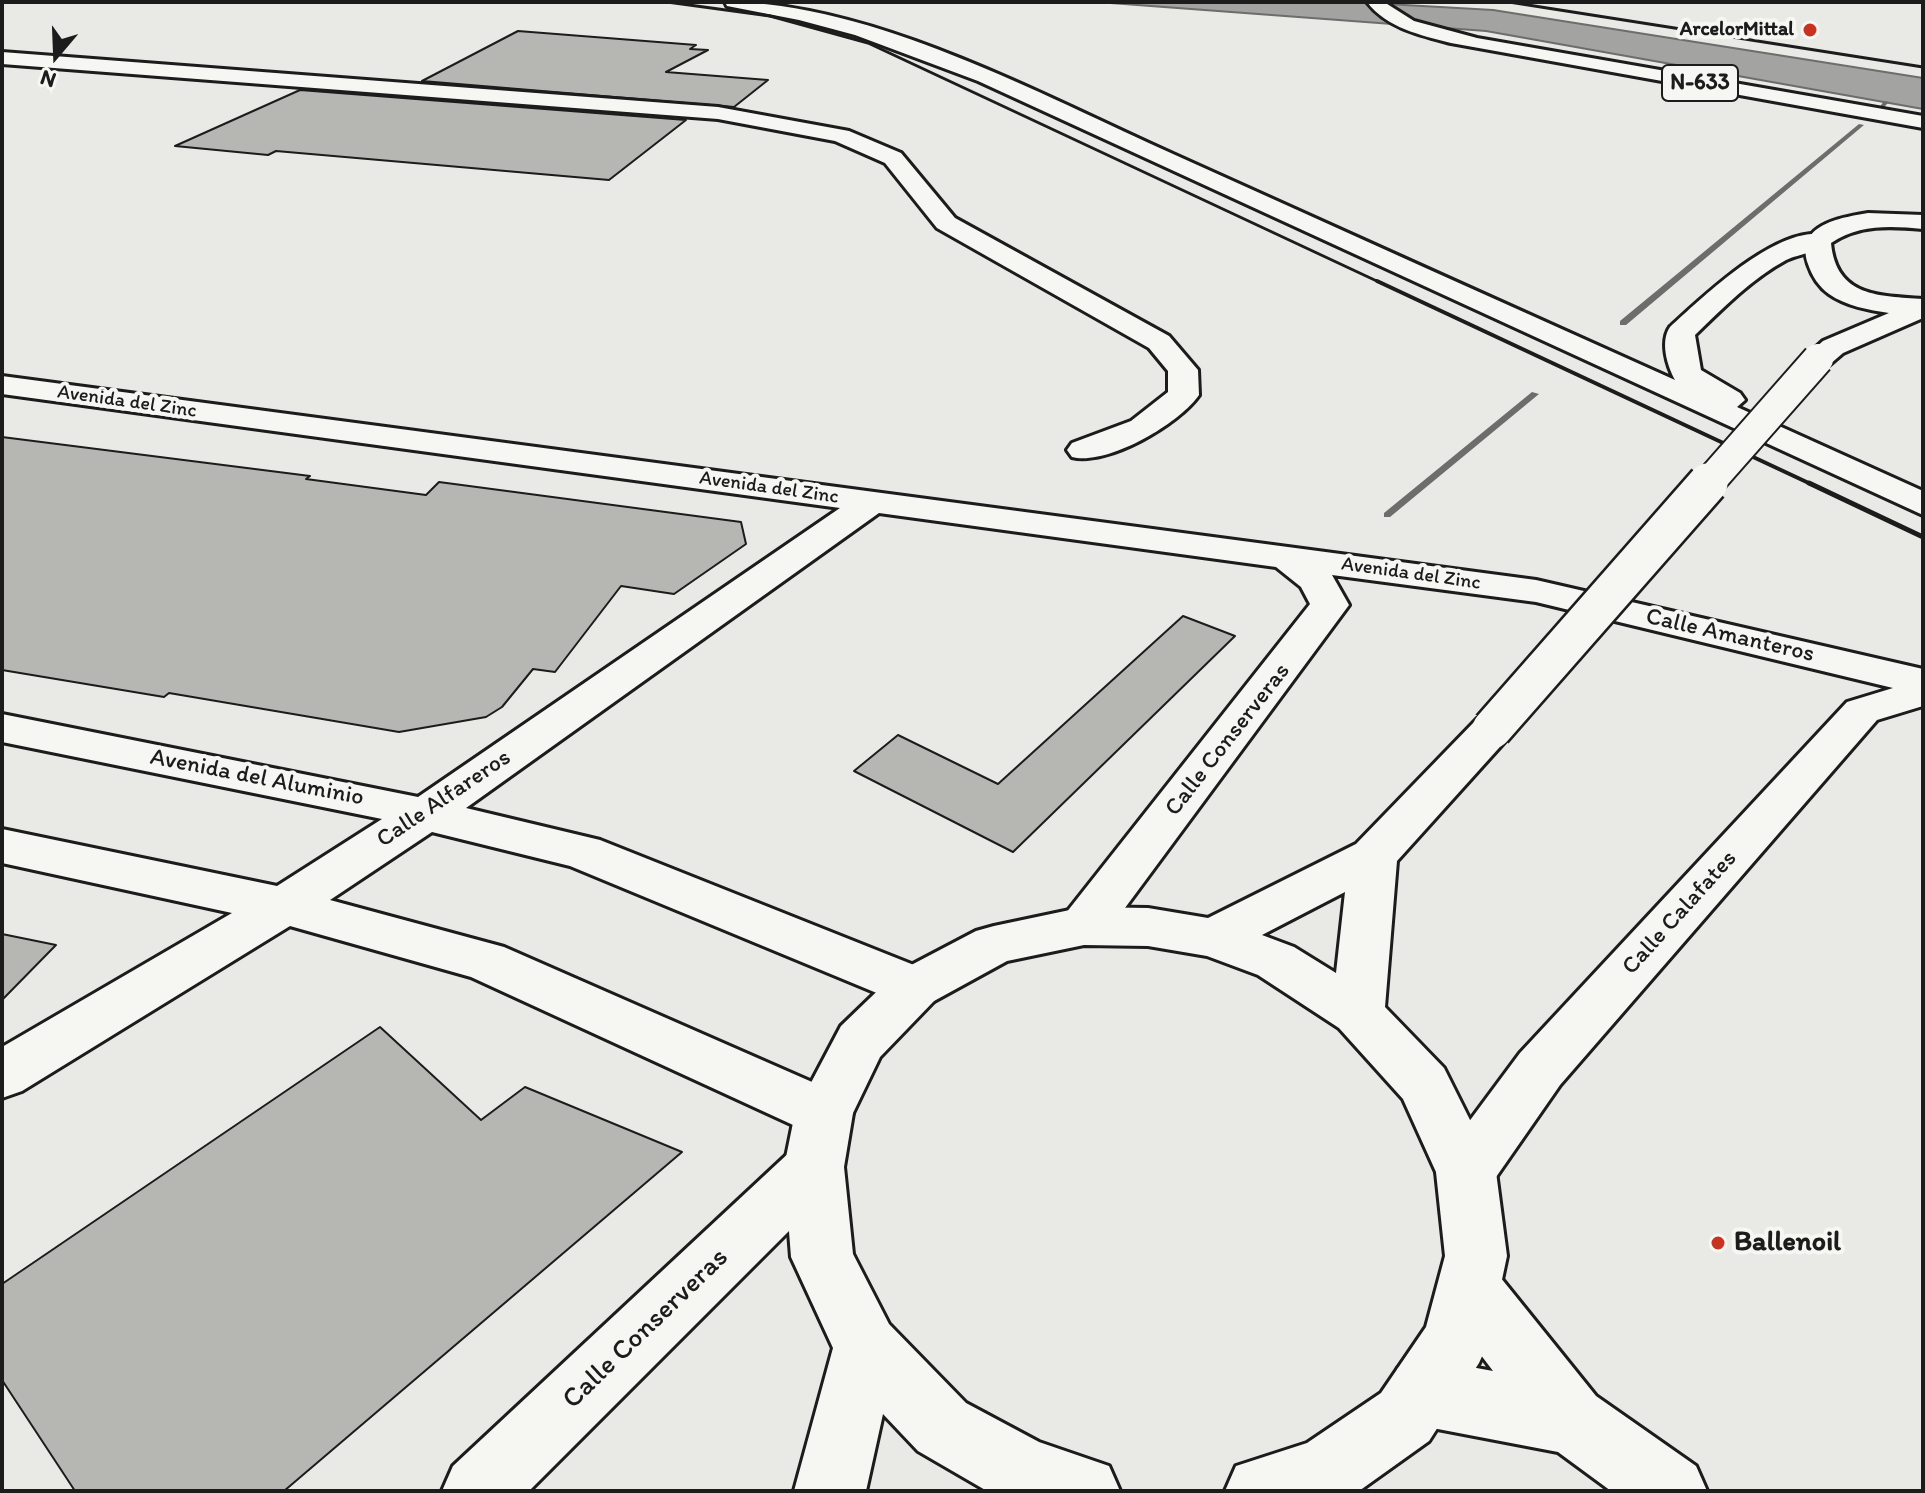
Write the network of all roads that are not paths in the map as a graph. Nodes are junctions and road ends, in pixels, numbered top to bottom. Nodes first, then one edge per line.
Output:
1 (733, 2) edge
2 (1375, 2) edge
3 (2, 58) edge
4 (1923, 122) edge
5 (1923, 202) edge
6 (1888, 219) junction
7 (1923, 222) edge
8 (1818, 240) junction
9 (1835, 288) junction
10 (1923, 308) edge
11 (1825, 353) junction
12 (2, 385) edge
13 (1084, 450) dead end
14 (1923, 482) edge
15 (872, 502) junction
16 (1923, 504) edge
17 (1286, 557) junction
18 (1536, 591) joint
19 (1923, 682) edge
20 (1923, 692) edge
21 (2, 728) edge
22 (425, 814) junction
23 (2, 846) edge
24 (1373, 856) junction
25 (284, 906) junction
26 (1084, 926) junction
27 (1213, 938) junction
28 (915, 987) junction
29 (1358, 1013) junction
30 (2, 1075) edge
31 (819, 1140) junction
32 (1466, 1172) junction
33 (1469, 1288) junction
34 (866, 1347) junction
35 (1422, 1392) junction
36 (1572, 1420) junction
37 (1039, 1485) edge
38 (478, 1491) edge
39 (830, 1491) edge
40 (1261, 1491) edge
41 (1671, 1491) edge

1 - 16 main road
2 - 4 main road, N-633
3 - 13 main road
5 - 6 main road
6 - 7 main road
6 - 8 main road
8 - 9 main road
8 - 14 main road
9 - 10 main road
9 - 11 main road
10 - 11 main road
11 - 24 main road, bridge
12 - 15 main road, Avenida del Zinc
15 - 17 main road, Avenida del Zinc
15 - 22 main road, Calle Alfareros
17 - 18 main road, Avenida del Zinc
17 - 26 main road, Calle Conserveras
18 - 19 main road, Calle Amanteros
20 - 32 main road, Calle Calafates
21 - 22 main road, Avenida del Aluminio
22 - 25 main road, Calle Alfareros
22 - 28 main road, Avenida del Aluminio
23 - 25 main road
24 - 27 main road
24 - 29 main road
25 - 30 main road, Calle Alfareros
25 - 31 main road
26 - 27 main road
26 - 28 main road
27 - 29 main road
28 - 31 main road
29 - 32 main road
31 - 34 main road
31 - 38 main road, Calle Conserveras
32 - 33 main road
33 - 35 main road
33 - 36 main road
34 - 37 main road
34 - 39 main road
35 - 36 main road
35 - 40 main road
36 - 41 main road

